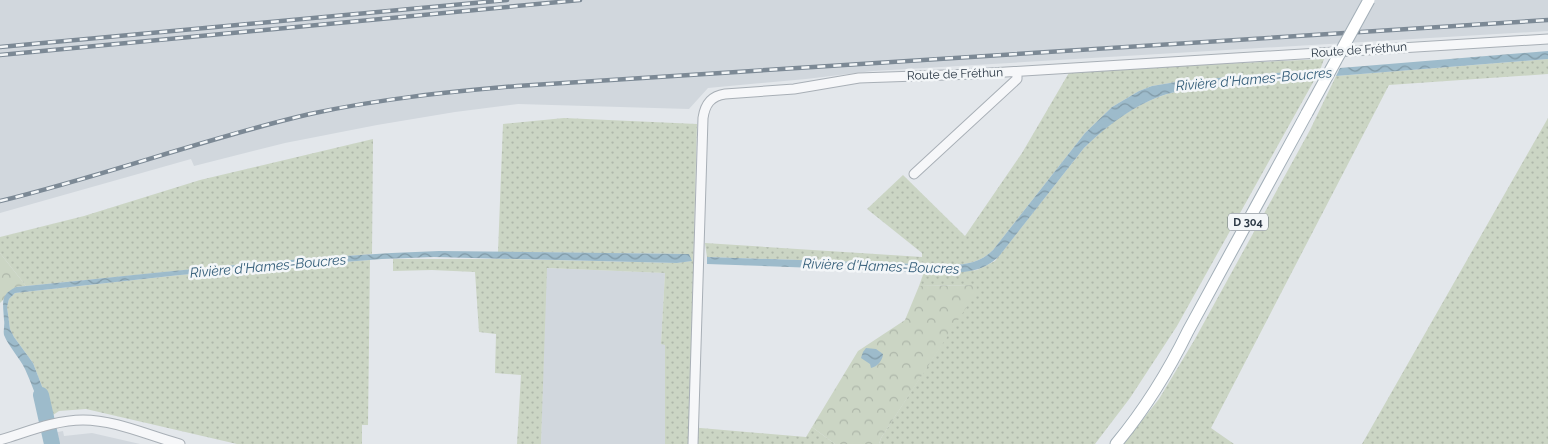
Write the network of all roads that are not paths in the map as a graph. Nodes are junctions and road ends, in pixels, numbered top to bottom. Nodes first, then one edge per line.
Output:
1 (1369, 0) edge
2 (1548, 39) edge
3 (1017, 72) junction
4 (914, 174) dead end
5 (1188, 331) junction
6 (0, 440) edge
7 (180, 444) edge
8 (693, 444) edge
9 (1106, 444) edge
10 (1116, 444) edge

1 - 5 main road, D 304, bridge
2 - 3 street, Route de Fréthun
3 - 4 street
3 - 8 street, Route de Fréthun
5 - 9 main road, D 304
5 - 10 main road, D 304
6 - 7 street

